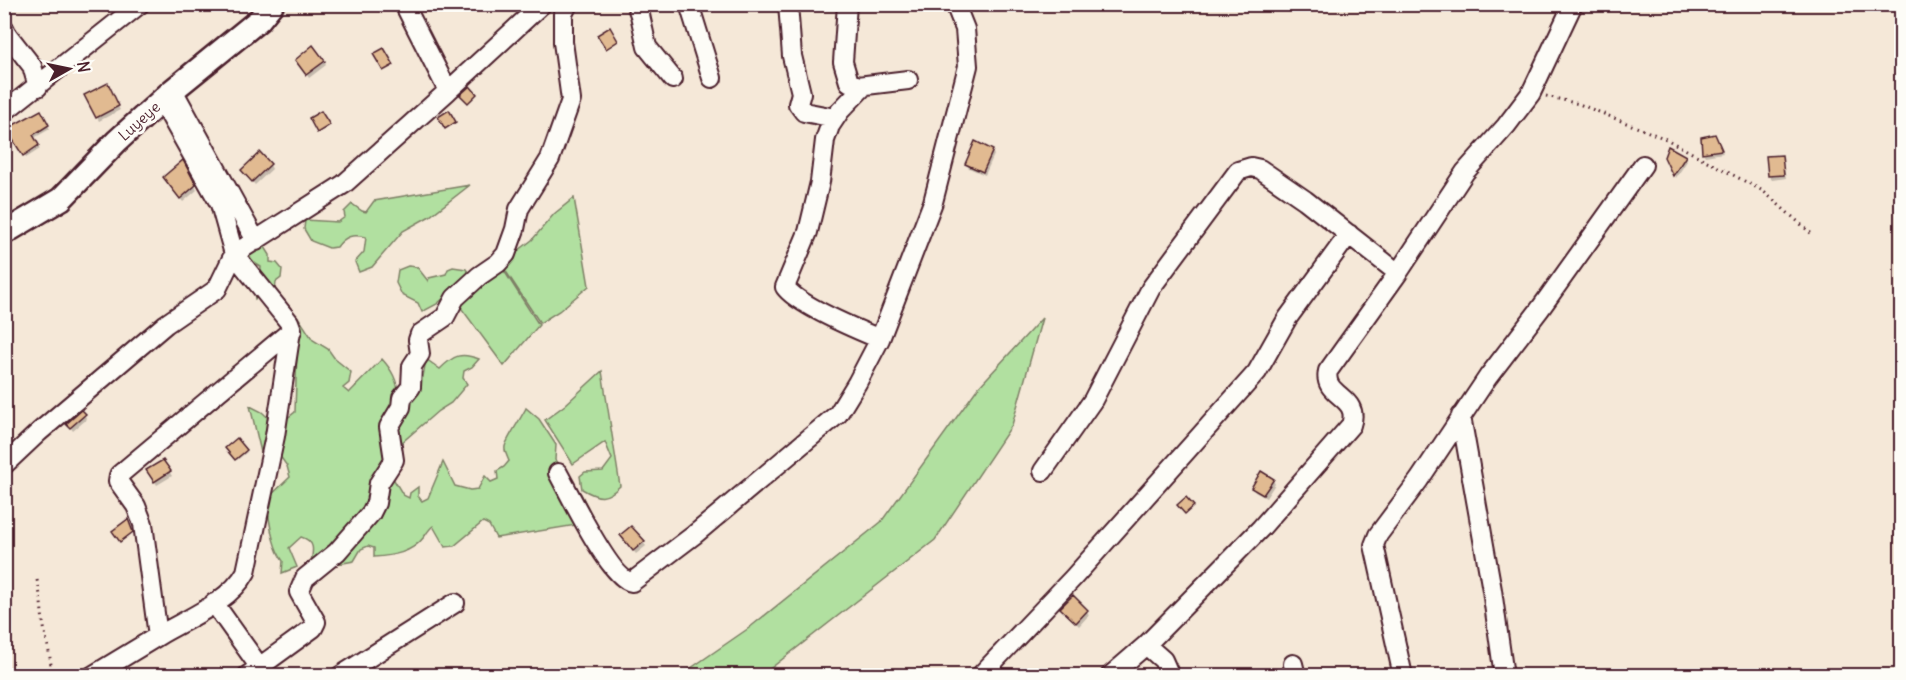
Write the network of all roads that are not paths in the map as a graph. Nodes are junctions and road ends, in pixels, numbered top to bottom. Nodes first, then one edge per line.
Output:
1 (272, 4) edge
2 (404, 4) edge
3 (542, 4) edge
4 (568, 4) edge
5 (636, 4) edge
6 (689, 4) edge
7 (788, 4) edge
8 (847, 4) edge
9 (955, 4) edge
10 (1573, 4) edge
11 (128, 8) edge
12 (4, 28) edge
13 (712, 78) dead end
14 (673, 79) dead end
15 (908, 80) dead end
16 (864, 86) junction
17 (39, 87) junction
18 (448, 91) junction
19 (168, 95) junction
20 (4, 112) edge
21 (835, 118) junction
22 (1643, 165) dead end
23 (4, 233) edge
24 (1349, 234) junction
25 (256, 240) junction
26 (234, 254) junction
27 (1398, 273) junction
28 (291, 331) junction
29 (880, 339) junction
30 (1461, 416) junction
31 (4, 465) edge
32 (1043, 471) dead end
33 (558, 473) dead end
34 (214, 603) junction
35 (455, 603) dead end
36 (158, 636) junction
37 (1146, 645) junction
38 (258, 673) edge
39 (92, 675) edge
40 (340, 675) edge
41 (980, 675) edge
42 (1110, 675) edge
43 (1170, 675) edge
44 (1403, 675) edge
45 (1504, 675) edge

1 - 19 street, Luyeye
2 - 18 street
3 - 18 street
4 - 38 street
5 - 14 street
6 - 13 street
7 - 21 street
8 - 16 street
9 - 29 street
10 - 27 street
11 - 17 street
12 - 17 street
15 - 16 street
16 - 21 street
17 - 20 street
18 - 25 street
19 - 23 street, Luyeye
19 - 25 street
19 - 26 street
21 - 29 street
22 - 30 street
24 - 27 street
24 - 32 street
24 - 41 street
25 - 26 street
26 - 28 street
26 - 31 street
27 - 37 street
28 - 34 street
28 - 36 street
29 - 33 street
30 - 44 street
30 - 45 street
34 - 36 street
34 - 38 street
35 - 40 street
36 - 39 street
37 - 42 street
37 - 43 street

